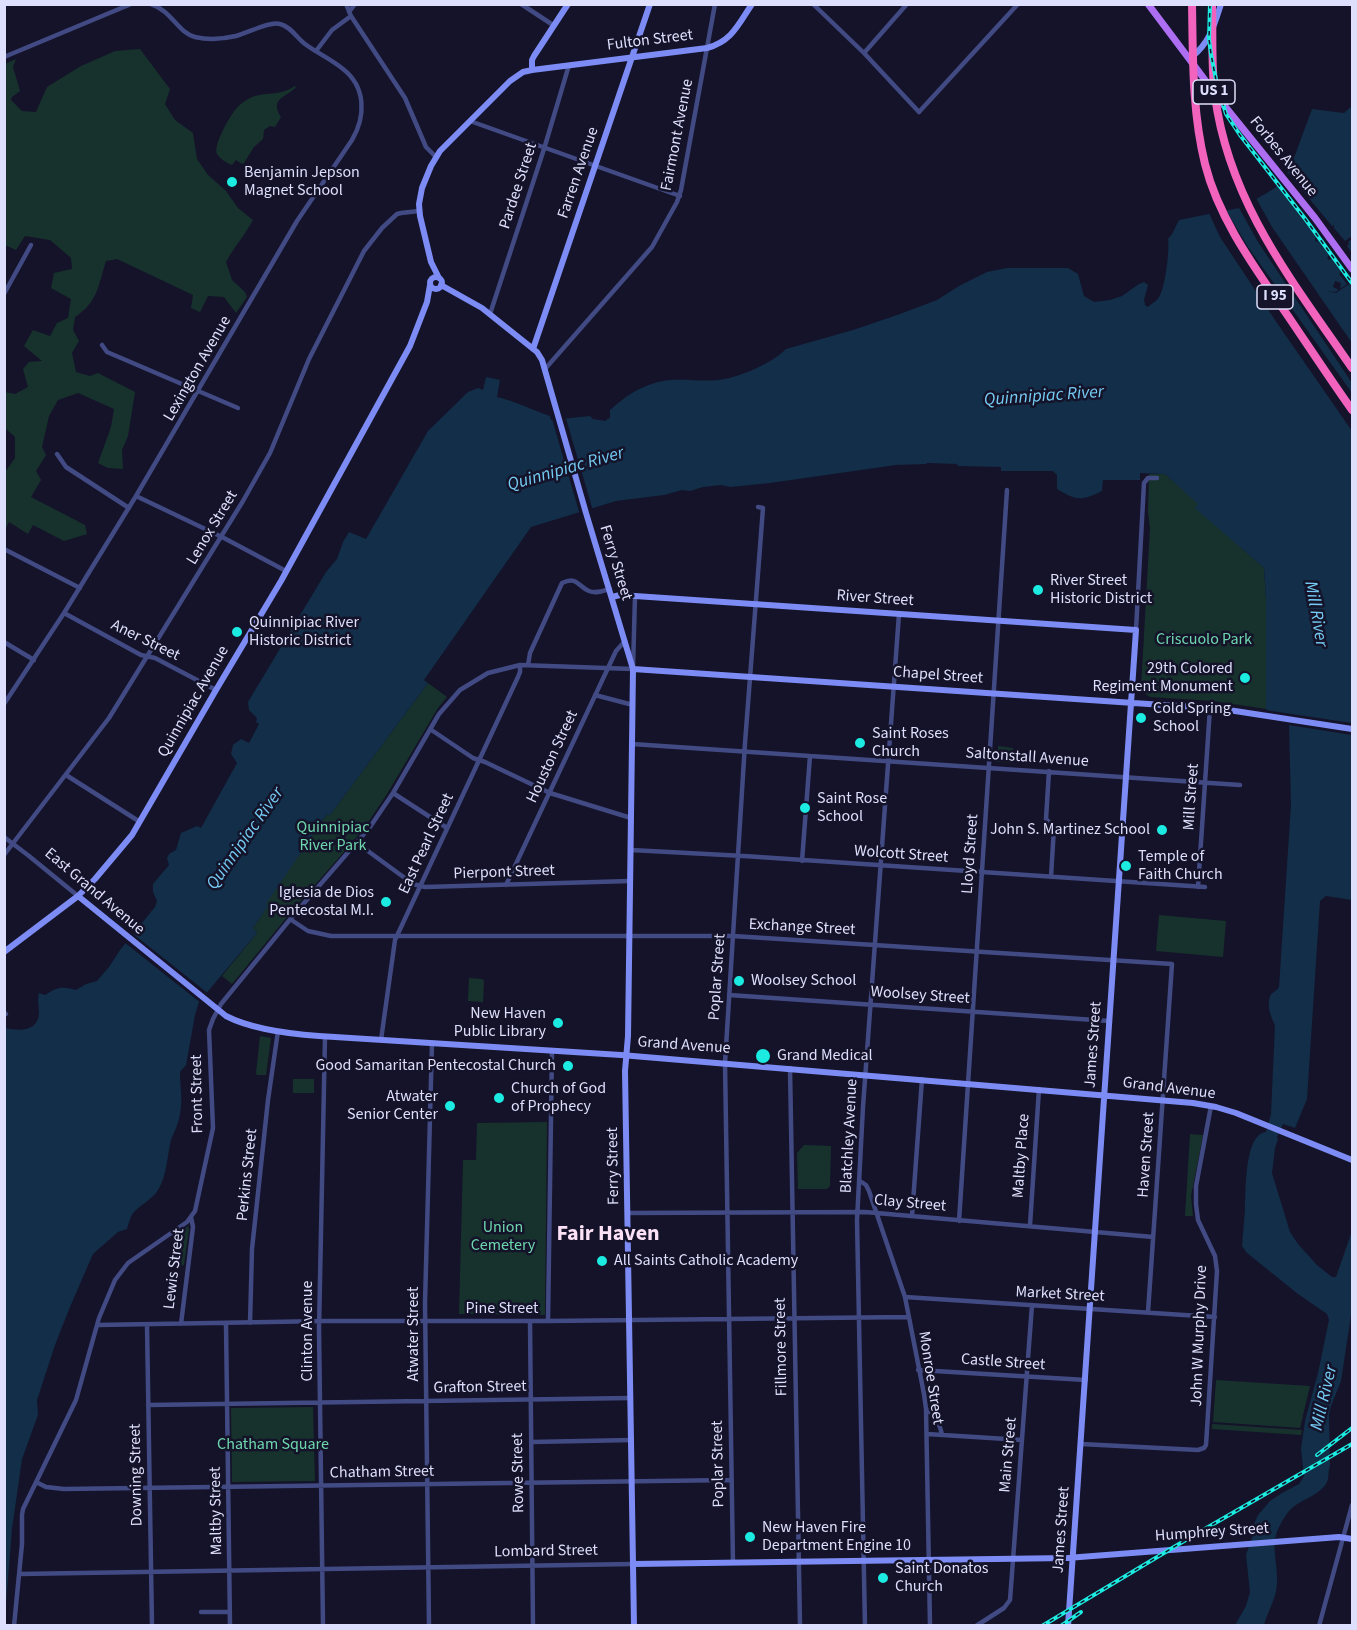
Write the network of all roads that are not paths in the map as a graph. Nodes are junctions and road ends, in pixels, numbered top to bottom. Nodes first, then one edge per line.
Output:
1 (132, 4) edge
2 (151, 4) edge
3 (345, 4) edge
4 (355, 4) edge
5 (521, 4) edge
6 (568, 4) edge
7 (650, 4) edge
8 (715, 4) edge
9 (752, 4) edge
10 (813, 4) edge
11 (907, 4) edge
12 (1018, 4) edge
13 (1148, 4) edge
14 (1192, 4) edge
15 (1212, 4) edge
16 (1221, 4) edge
17 (350, 14) junction
18 (553, 25) junction
19 (707, 48) junction
20 (316, 51) junction
21 (864, 53) junction
22 (4, 57) edge
23 (633, 57) junction
24 (1189, 59) junction
25 (570, 65) junction
26 (532, 70) junction
27 (470, 121) junction
28 (544, 149) junction
29 (436, 157) junction
30 (595, 166) junction
31 (680, 196) junction
32 (419, 211) junction
33 (30, 245) dead end
34 (431, 262) junction
35 (1353, 269) edge
36 (430, 282) junction
37 (439, 284) junction
38 (4, 294) edge
39 (427, 302) junction
40 (490, 314) junction
41 (102, 345) dead end
42 (533, 349) junction
43 (1353, 368) edge
44 (545, 369) junction
45 (198, 391) junction
46 (238, 408) dead end
47 (1352, 410) edge
48 (57, 454) dead end
49 (1157, 478) dead end
50 (1007, 490) dead end
51 (136, 495) junction
52 (758, 507) dead end
53 (129, 508) junction
54 (222, 537) junction
55 (4, 549) edge
56 (286, 571) junction
57 (80, 588) junction
58 (610, 589) junction
59 (635, 596) junction
60 (612, 597) junction
61 (755, 604) junction
62 (64, 613) junction
63 (899, 614) junction
64 (999, 620) junction
65 (1136, 630) junction
66 (625, 641) junction
67 (4, 642) edge
68 (148, 657) junction
69 (34, 660) junction
70 (520, 665) junction
71 (528, 665) junction
72 (608, 668) junction
73 (633, 669) junction
74 (750, 677) junction
75 (894, 687) junction
76 (216, 690) junction
77 (994, 693) junction
78 (596, 695) junction
79 (1132, 703) junction
80 (4, 704) edge
81 (633, 705) junction
82 (1210, 708) junction
83 (430, 729) junction
84 (1353, 729) edge
85 (632, 744) junction
86 (744, 751) junction
87 (810, 756) junction
88 (479, 760) junction
89 (889, 761) junction
90 (989, 768) junction
91 (1049, 771) junction
92 (66, 775) junction
93 (1126, 777) junction
94 (1205, 783) junction
95 (1240, 785) dead end
96 (393, 793) junction
97 (550, 793) junction
98 (631, 818) junction
99 (140, 822) junction
100 (447, 828) junction
101 (4, 837) edge
102 (357, 843) junction
103 (14, 844) junction
104 (631, 850) junction
105 (4, 855) edge
106 (738, 856) junction
107 (802, 861) junction
108 (881, 866) junction
109 (982, 873) junction
110 (1051, 877) junction
111 (630, 881) junction
112 (1119, 882) junction
113 (507, 885) junction
114 (1198, 886) junction
115 (420, 887) junction
116 (1205, 887) dead end
117 (78, 896) junction
118 (290, 919) junction
119 (396, 936) junction
120 (629, 936) junction
121 (733, 936) junction
122 (876, 945) junction
123 (977, 951) junction
124 (4, 952) edge
125 (1114, 961) junction
126 (1172, 964) joint
127 (166, 968) joint
128 (729, 995) junction
129 (871, 1006) junction
130 (218, 1010) junction
131 (973, 1012) junction
132 (1109, 1021) junction
133 (278, 1031) junction
134 (325, 1037) junction
135 (381, 1040) junction
136 (432, 1043) junction
137 (552, 1050) junction
138 (626, 1055) junction
139 (725, 1063) junction
140 (790, 1068) junction
141 (866, 1075) junction
142 (922, 1080) junction
143 (968, 1083) junction
144 (1039, 1089) junction
145 (1105, 1095) junction
146 (1162, 1100) junction
147 (1212, 1106) junction
148 (1353, 1160) edge
149 (860, 1180) junction
150 (858, 1212) junction
151 (628, 1213) junction
152 (727, 1213) junction
153 (792, 1213) junction
154 (877, 1214) junction
155 (912, 1216) junction
156 (191, 1217) junction
157 (959, 1221) junction
158 (1030, 1225) junction
159 (1095, 1231) junction
160 (1154, 1237) junction
161 (904, 1297) junction
162 (1032, 1305) junction
163 (1090, 1308) junction
164 (1148, 1312) junction
165 (908, 1317) junction
166 (1215, 1317) junction
167 (794, 1319) junction
168 (859, 1319) junction
169 (630, 1320) junction
170 (729, 1320) junction
171 (320, 1321) junction
172 (426, 1321) junction
173 (530, 1321) junction
174 (549, 1321) junction
175 (250, 1323) junction
176 (181, 1324) junction
177 (226, 1324) junction
178 (97, 1325) junction
179 (147, 1325) junction
180 (918, 1370) junction
181 (1027, 1376) junction
182 (1086, 1380) junction
183 (631, 1398) junction
184 (531, 1400) junction
185 (427, 1401) junction
186 (320, 1403) junction
187 (227, 1404) junction
188 (148, 1406) junction
189 (926, 1409) junction
190 (927, 1434) junction
191 (942, 1435) junction
192 (632, 1440) junction
193 (1022, 1440) junction
194 (531, 1442) junction
195 (1081, 1444) junction
196 (731, 1480) junction
197 (36, 1482) junction
198 (632, 1482) junction
199 (428, 1484) junction
200 (531, 1484) junction
201 (321, 1486) junction
202 (228, 1487) junction
203 (149, 1488) junction
204 (1353, 1505) edge
205 (1344, 1537) junction
206 (1353, 1539) edge
207 (1073, 1557) junction
208 (1013, 1558) junction
209 (929, 1560) junction
210 (864, 1561) junction
211 (798, 1562) junction
212 (733, 1563) junction
213 (633, 1564) junction
214 (532, 1566) junction
215 (429, 1567) junction
216 (322, 1569) junction
217 (230, 1570) junction
218 (151, 1572) junction
219 (19, 1574) junction
220 (201, 1612) dead end
221 (230, 1612) junction
222 (14, 1626) edge
223 (152, 1626) edge
224 (230, 1626) edge
225 (323, 1626) edge
226 (429, 1626) edge
227 (532, 1626) edge
228 (634, 1626) edge
229 (800, 1626) edge
230 (866, 1626) edge
231 (930, 1626) edge
232 (976, 1626) edge
233 (1068, 1626) edge
234 (1319, 1626) edge

1 - 22 street
2 - 20 street, Lexington Avenue
3 - 17 street
4 - 17 street
5 - 18 street
6 - 18 main road
7 - 23 main road, Farren Avenue
8 - 19 street, Fairmont Avenue
9 - 19 main road, Fulton Street
10 - 21 street
11 - 21 street
12 - 21 street
13 - 24 main road, Forbes Avenue / US 1
14 - 47 highway, I 95
15 - 43 highway, I 95
16 - 24 main road
17 - 20 street
17 - 29 street
18 - 26 main road
19 - 23 main road, Fulton Street
19 - 31 street, Fairmont Avenue
20 - 45 street, Lexington Avenue
23 - 25 main road, Fulton Street
23 - 30 main road, Farren Avenue
24 - 35 main road, Forbes Avenue / US 1
25 - 26 main road, Fulton Street
25 - 28 street, Pardee Street
26 - 27 main road, Quinnipiac Avenue
27 - 28 street
27 - 29 main road, Quinnipiac Avenue
28 - 30 street
28 - 40 street, Pardee Street
29 - 32 main road, Quinnipiac Avenue
30 - 31 street
30 - 42 main road, Farren Avenue
31 - 44 street, Fairmont Avenue
32 - 34 main road, Quinnipiac Avenue
32 - 54 street, Lenox Street
33 - 38 street
34 - 36 main road, Quinnipiac Avenue
34 - 37 main road, Quinnipiac Avenue
36 - 37 main road, Ferry Street
36 - 37 main road
36 - 39 main road, Quinnipiac Avenue
37 - 39 main road, Quinnipiac Avenue
37 - 40 main road, Ferry Street
39 - 56 main road, Quinnipiac Avenue
40 - 42 main road, Ferry Street
41 - 45 street
42 - 44 main road, Ferry Street
44 - 58 main road, Ferry Street
45 - 46 street
45 - 51 street, Lexington Avenue
48 - 53 street
49 - 65 street, James Street
50 - 64 street, Lloyd Street
51 - 53 street, Lexington Avenue
51 - 54 street
52 - 61 street, Poplar Street
53 - 57 street, Lexington Avenue
54 - 56 street
54 - 68 street, Lenox Street
55 - 57 street
56 - 76 main road, Quinnipiac Avenue
57 - 62 street, Lexington Avenue
58 - 60 main road, Ferry Street
58 - 71 street
59 - 60 main road, River Street
59 - 61 main road, River Street
59 - 73 street, Ferry Street
60 - 66 main road, Ferry Street
61 - 63 main road, River Street
61 - 74 street, Poplar Street
62 - 68 street, Aner Street
62 - 69 street, Lexington Avenue
63 - 64 main road, River Street
63 - 75 street, Blatchley Avenue
64 - 65 main road, River Street
64 - 77 street, Lloyd Street
65 - 79 main road, James Street
66 - 72 street, Houston Street
66 - 73 main road, Ferry Street
67 - 69 street
68 - 76 street, Aner Street
68 - 92 street, Lenox Street
69 - 80 street, Lexington Avenue
70 - 71 street, Chapel Street
70 - 83 street, Front Street
70 - 88 street, East Pearl Street
71 - 72 street, Chapel Street
72 - 73 street, Chapel Street
72 - 78 street, Houston Street
73 - 74 main road, Chapel Street
73 - 81 main road, Ferry Street
74 - 75 main road, Chapel Street
74 - 86 street, Poplar Street
75 - 77 main road, Chapel Street
75 - 89 street, Blatchley Avenue
76 - 99 main road, Quinnipiac Avenue
77 - 79 main road, Chapel Street
77 - 90 street, Lloyd Street
78 - 81 street
78 - 97 street, Houston Street
79 - 82 main road, Chapel Street
79 - 93 main road, James Street
81 - 85 main road, Ferry Street
82 - 84 main road, Chapel Street
82 - 94 street, Mill Street
83 - 88 street
83 - 96 street, Front Street
85 - 86 street, Saltonstall Avenue
85 - 98 main road, Ferry Street
86 - 87 street, Saltonstall Avenue
86 - 106 street, Poplar Street
87 - 89 street, Saltonstall Avenue
87 - 107 street
88 - 97 street
88 - 100 street, East Pearl Street
89 - 90 street, Saltonstall Avenue
89 - 108 street, Blatchley Avenue
90 - 91 street, Saltonstall Avenue
90 - 109 street, Lloyd Street
91 - 93 street, Saltonstall Avenue
91 - 110 street
92 - 99 street
92 - 103 street, Lenox Street
93 - 94 street, Saltonstall Avenue
93 - 112 main road, James Street
94 - 95 street, Saltonstall Avenue
94 - 114 street, Mill Street
96 - 100 street
96 - 102 street, Front Street
97 - 98 street
97 - 113 street, Houston Street
98 - 104 main road, Ferry Street
99 - 117 main road, Quinnipiac Avenue
100 - 115 street, East Pearl Street
101 - 103 street, East Grand Avenue
102 - 115 street
102 - 118 street, Front Street
103 - 105 street, Lenox Street
103 - 117 street, East Grand Avenue
104 - 106 street, Wolcott Street
104 - 111 main road, Ferry Street
106 - 107 street, Wolcott Street
106 - 121 street, Poplar Street
107 - 108 street, Wolcott Street
108 - 109 street, Wolcott Street
108 - 122 street, Blatchley Avenue
109 - 110 street, Wolcott Street
109 - 123 street, Lloyd Street
110 - 112 street, Wolcott Street
111 - 113 street, Pierpont Street
111 - 120 main road, Ferry Street
112 - 114 street, Wolcott Street
112 - 125 main road, James Street
113 - 115 street, Pierpont Street
114 - 116 street, Wolcott Street
115 - 119 street, East Pearl Street
117 - 124 main road, Quinnipiac Avenue
117 - 127 main road, East Grand Avenue
118 - 119 street, Exchange Street
118 - 130 street, Front Street
119 - 120 street, Exchange Street
119 - 135 street, East Pearl Street
120 - 121 street, Exchange Street
120 - 138 main road, Ferry Street
121 - 122 street, Exchange Street
121 - 128 street, Poplar Street
122 - 123 street, Exchange Street
122 - 129 street, Blatchley Avenue
123 - 125 street, Exchange Street
123 - 131 street, Lloyd Street
125 - 126 street, Exchange Street
125 - 132 main road, James Street
126 - 146 street, Haven Street
127 - 130 main road, Grand Avenue
128 - 129 street, Woolsey Street
128 - 139 street, Poplar Street
129 - 131 street, Woolsey Street
129 - 141 street, Blatchley Avenue
130 - 133 main road, Grand Avenue
130 - 156 street, Front Street
131 - 132 street, Woolsey Street
131 - 143 street, Lloyd Street
132 - 145 main road, James Street
133 - 134 main road, Grand Avenue
133 - 175 street, Perkins Street
134 - 135 main road, Grand Avenue
134 - 171 street, Clinton Avenue
135 - 136 main road, Grand Avenue
136 - 137 main road, Grand Avenue
136 - 172 street, Atwater Street
137 - 138 main road, Grand Avenue
137 - 174 street
138 - 139 main road, Grand Avenue
138 - 151 main road, Ferry Street
139 - 140 main road, Grand Avenue
139 - 152 street, Poplar Street
140 - 141 main road, Grand Avenue
140 - 153 street, Fillmore Street
141 - 142 main road, Grand Avenue
141 - 149 street, Blatchley Avenue
142 - 143 main road, Grand Avenue
142 - 155 street
143 - 144 main road, Grand Avenue
143 - 157 street, Lloyd Street
144 - 145 main road, Grand Avenue
144 - 158 street, Maltby Place
145 - 146 main road, Grand Avenue
145 - 159 main road, James Street
146 - 147 main road, Grand Avenue
146 - 160 street, Haven Street
147 - 148 main road, Grand Avenue
147 - 166 street, John W Murphy Drive
149 - 150 street, Blatchley Avenue
149 - 154 street, Monroe Street
150 - 153 street, Clay Street
150 - 154 street, Clay Street
150 - 168 street, Blatchley Avenue
151 - 152 street, Clay Street
151 - 169 main road, Ferry Street
152 - 153 street, Clay Street
152 - 170 street, Poplar Street
153 - 167 street, Fillmore Street
154 - 155 street, Clay Street
154 - 161 street, Monroe Street
155 - 157 street, Clay Street
156 - 176 street, Lewis Street
156 - 178 street
157 - 158 street, Clay Street
158 - 159 street, Clay Street
159 - 160 street, Clay Street
159 - 163 main road, James Street
160 - 164 street, Haven Street
161 - 162 street, Market Street
161 - 165 street, Monroe Street
162 - 163 street, Market Street
162 - 181 street, Main Street
163 - 164 street, Market Street
163 - 182 main road, James Street
164 - 166 street, Market Street
165 - 168 street, Pine Street
165 - 180 street, Monroe Street
166 - 195 street, John W Murphy Drive
167 - 168 street, Pine Street
167 - 170 street, Pine Street
167 - 211 street, Fillmore Street
168 - 210 street, Blatchley Avenue
169 - 170 street, Pine Street
169 - 174 street, Pine Street
169 - 183 main road, Ferry Street
170 - 196 street, Poplar Street
171 - 172 street, Pine Street
171 - 175 street, Pine Street
171 - 186 street, Clinton Avenue
172 - 173 street, Pine Street
172 - 185 street, Atwater Street
173 - 174 street, Pine Street
173 - 184 street, Rowe Street
175 - 177 street, Pine Street
176 - 177 street, Pine Street
176 - 179 street, Pine Street
177 - 187 street, Maltby Street
178 - 179 street, Pine Street
178 - 197 street
179 - 188 street, Downing Street
180 - 181 street, Castle Street
180 - 189 street, Monroe Street
181 - 182 street, Castle Street
181 - 193 street, Main Street
182 - 195 main road, James Street
183 - 184 street, Grafton Street
183 - 192 main road, Ferry Street
184 - 185 street, Grafton Street
184 - 194 street, Rowe Street
185 - 186 street, Grafton Street
185 - 199 street, Atwater Street
186 - 187 street, Grafton Street
186 - 201 street, Clinton Avenue
187 - 188 street, Grafton Street
187 - 202 street, Maltby Street
188 - 203 street, Downing Street
189 - 190 street, Monroe Street
189 - 191 street
190 - 191 street
190 - 209 street, Monroe Street
191 - 193 street
192 - 194 street
192 - 198 main road, Ferry Street
193 - 208 street, Main Street
194 - 200 street, Rowe Street
195 - 207 main road, James Street
196 - 198 street, Chatham Street
196 - 212 street, Poplar Street
197 - 203 street, Chatham Street
197 - 219 street
198 - 200 street, Chatham Street
198 - 213 main road, Ferry Street
199 - 200 street, Chatham Street
199 - 201 street, Chatham Street
199 - 215 street, Atwater Street
200 - 214 street, Rowe Street
201 - 202 street, Chatham Street
201 - 216 street, Clinton Avenue
202 - 203 street, Chatham Street
202 - 217 street, Maltby Street
203 - 218 street, Downing Street
204 - 205 street
205 - 206 main road, Humphrey Street
205 - 207 main road, Humphrey Street
205 - 234 street
207 - 208 main road, Lombard Street
207 - 233 main road, James Street
208 - 209 main road, Lombard Street
208 - 232 street, Main Street
209 - 210 main road, Lombard Street
209 - 231 street, Monroe Street
210 - 211 main road, Lombard Street
210 - 230 street, Blatchley Avenue
211 - 212 main road, Lombard Street
211 - 229 street, Fillmore Street
212 - 213 main road, Lombard Street
213 - 214 street, Lombard Street
213 - 228 main road, Ferry Street
214 - 215 street, Lombard Street
214 - 227 street, Rowe Street
215 - 216 street, Lombard Street
215 - 226 street, Atwater Street
216 - 217 street, Lombard Street
216 - 225 street, Clinton Avenue
217 - 218 street, Lombard Street
217 - 221 street, Maltby Street
218 - 219 street, Lombard Street
218 - 223 street, Downing Street
219 - 222 street
220 - 221 street
221 - 224 street, Maltby Street

